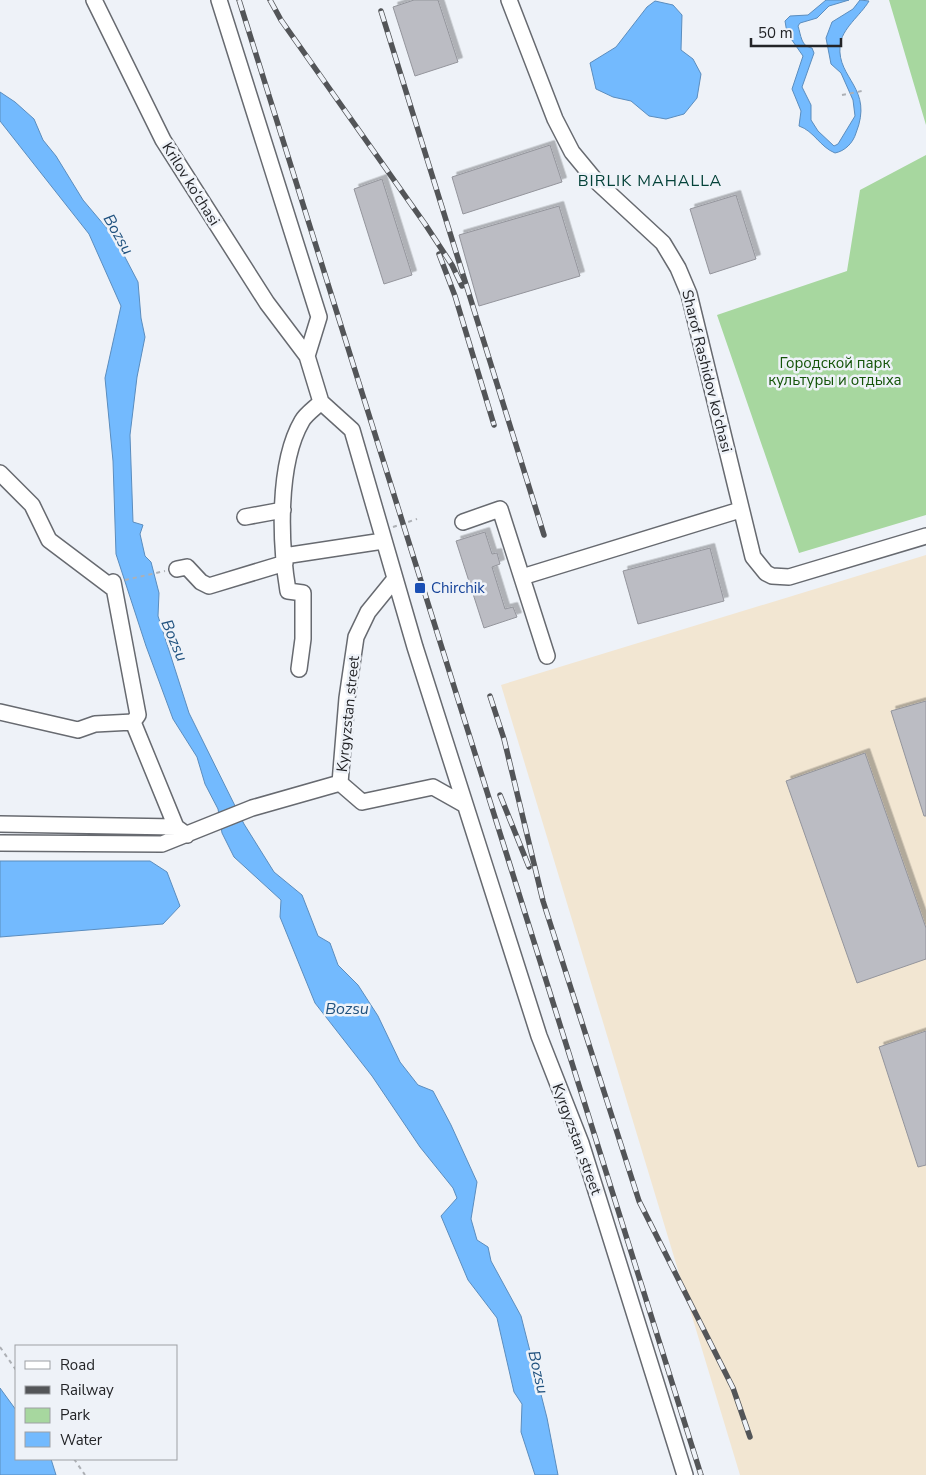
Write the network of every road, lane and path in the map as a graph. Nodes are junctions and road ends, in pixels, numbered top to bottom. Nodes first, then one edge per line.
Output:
1 (94, 0) edge
2 (219, 0) edge
3 (509, 0) edge
4 (862, 91) dead end
5 (842, 95) dead end
6 (307, 356) junction
7 (321, 402) junction
8 (0, 472) edge
9 (283, 510) junction
10 (740, 510) junction
11 (245, 517) dead end
12 (417, 519) dead end
13 (463, 522) dead end
14 (382, 536) junction
15 (926, 536) edge
16 (284, 559) junction
17 (177, 569) joint
18 (522, 577) junction
19 (394, 580) junction
20 (113, 586) junction
21 (547, 656) dead end
22 (299, 669) dead end
23 (0, 712) edge
24 (133, 722) junction
25 (340, 783) junction
26 (465, 805) junction
27 (0, 824) edge
28 (181, 831) junction
29 (0, 843) edge
30 (0, 1347) edge
31 (15, 1369) edge
32 (75, 1460) edge
33 (85, 1475) edge
34 (685, 1475) edge

1 - 6 street, Krilov ko‘chasi
2 - 6 street
3 - 10 street, Sharof Rashidov ko'chasi
4 - 5 path
6 - 7 street
7 - 9 street
7 - 14 street, Kyrgyzstan street
8 - 20 street
9 - 11 street
9 - 16 street
10 - 15 street, Sharof Rashidov ko'chasi
10 - 18 street
12 - 14 path
13 - 18 street
14 - 16 street
14 - 19 street, Kyrgyzstan street
16 - 17 street
16 - 22 street
17 - 20 path
18 - 21 street
19 - 25 street, Kyrgyzstan street
19 - 26 street, Kyrgyzstan street
20 - 24 street
23 - 24 street
24 - 28 street
25 - 26 street, Kyrgyzstan street
25 - 28 street
26 - 34 street, Kyrgyzstan street
27 - 28 street
28 - 29 street
30 - 31 path
32 - 33 path

